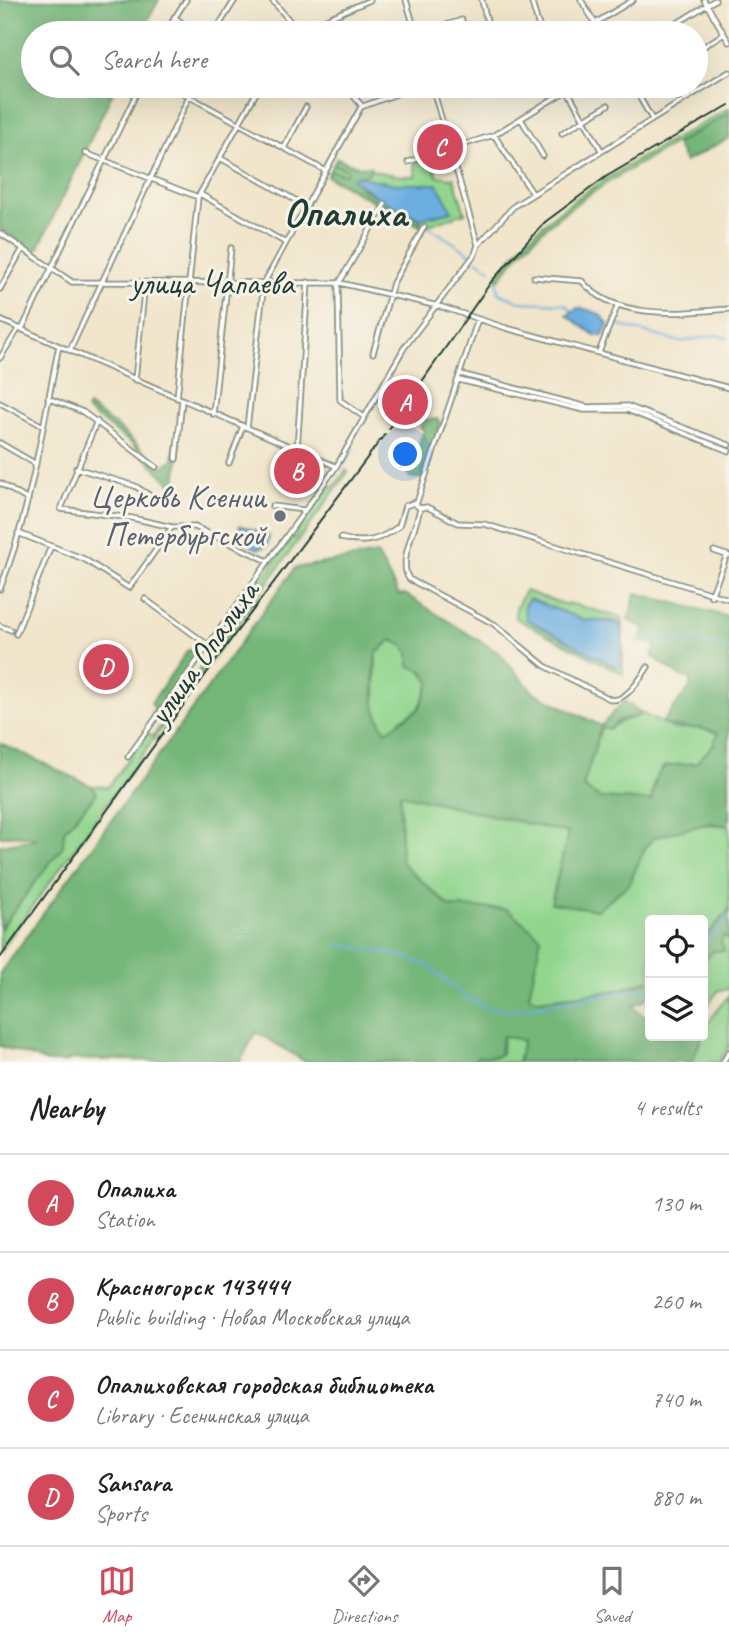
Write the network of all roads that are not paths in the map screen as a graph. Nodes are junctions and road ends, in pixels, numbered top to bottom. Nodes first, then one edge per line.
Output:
1 (186, 0) edge
2 (235, 0) edge
3 (272, 0) edge
4 (370, 0) edge
5 (407, 0) edge
6 (531, 0) edge
7 (581, 0) edge
8 (633, 0) edge
9 (715, 0) edge
10 (482, 1) edge
11 (706, 2) edge
12 (174, 17) junction
13 (462, 20) dead end
14 (172, 21) edge
15 (180, 21) edge
16 (222, 21) edge
17 (288, 21) edge
18 (322, 21) edge
19 (413, 21) edge
20 (459, 21) edge
21 (487, 21) edge
22 (537, 21) edge
23 (594, 21) edge
24 (598, 21) edge
25 (678, 21) edge
26 (724, 34) junction
27 (729, 42) edge
28 (708, 44) edge
29 (729, 72) edge
30 (708, 85) edge
31 (135, 98) edge
32 (189, 98) edge
33 (191, 98) edge
34 (254, 98) edge
35 (355, 98) edge
36 (384, 98) edge
37 (436, 98) edge
38 (551, 98) edge
39 (572, 98) edge
40 (642, 98) edge
41 (686, 98) edge
42 (608, 105) dead end
43 (362, 106) junction
44 (306, 107) dead end
45 (520, 118) junction
46 (584, 119) junction
47 (652, 119) junction
48 (239, 125) junction
49 (562, 133) dead end
50 (494, 135) junction
51 (284, 148) junction
52 (451, 149) junction
53 (601, 150) junction
54 (85, 153) dead end
55 (543, 156) dead end
56 (220, 158) junction
57 (103, 162) junction
58 (408, 162) dead end
59 (326, 171) junction
60 (150, 180) junction
61 (533, 194) junction
62 (199, 196) junction
63 (385, 204) dead end
64 (306, 206) junction
65 (424, 228) dead end
66 (0, 233) edge
67 (286, 243) junction
68 (478, 245) junction
69 (231, 248) dead end
70 (22, 250) junction
71 (51, 271) junction
72 (534, 277) dead end
73 (308, 282) junction
74 (102, 283) junction
75 (145, 283) junction
76 (189, 283) junction
77 (227, 283) junction
78 (264, 283) junction
79 (340, 283) junction
80 (0, 289) edge
81 (388, 295) junction
82 (437, 306) junction
83 (617, 307) junction
84 (729, 309) edge
85 (478, 319) junction
86 (0, 320) edge
87 (20, 329) junction
88 (59, 346) junction
89 (69, 350) junction
90 (599, 352) junction
91 (373, 353) dead end
92 (0, 358) edge
93 (461, 374) junction
94 (135, 380) junction
95 (459, 380) junction
96 (729, 388) edge
97 (48, 398) junction
98 (180, 399) junction
99 (0, 403) edge
100 (213, 414) junction
101 (364, 416) junction
102 (96, 421) junction
103 (43, 426) junction
104 (245, 427) junction
105 (0, 443) edge
106 (729, 444) edge
107 (297, 450) junction
108 (729, 451) edge
109 (176, 459) dead end
110 (229, 463) dead end
111 (36, 464) junction
112 (156, 467) dead end
113 (335, 467) junction
114 (76, 468) junction
115 (0, 483) edge
116 (149, 495) dead end
117 (28, 500) junction
118 (418, 505) junction
119 (272, 506) dead end
120 (304, 510) junction
121 (172, 527) junction
122 (18, 533) junction
123 (341, 538) dead end
124 (51, 545) junction
125 (713, 551) dead end
126 (728, 556) edge
127 (268, 561) junction
128 (0, 589) edge
129 (710, 596) junction
130 (145, 599) dead end
131 (729, 600) edge
132 (0, 626) edge
133 (11, 630) dead end
134 (16, 634) dead end
135 (208, 645) junction
136 (648, 667) dead end
137 (128, 757) dead end
138 (729, 1052) edge
139 (723, 1062) edge

1 - 12 street
2 - 16 street
3 - 17 street
4 - 18 street
5 - 19 street
6 - 22 street
7 - 23 street
8 - 24 street
9 - 11 street
10 - 21 street
11 - 25 street
11 - 26 street
12 - 14 street
12 - 15 street
13 - 20 street
26 - 27 street
26 - 28 street
29 - 30 street, улица Опалиха
31 - 57 street
32 - 60 street
33 - 48 street
34 - 48 street
35 - 43 street
36 - 43 street
37 - 52 street
38 - 45 street
39 - 46 street
40 - 47 street
41 - 47 street, улица Опалиха
42 - 46 street
43 - 59 street
44 - 51 street
45 - 50 street
45 - 55 street
46 - 49 street
46 - 53 street
47 - 53 street, улица Опалиха
48 - 51 street
48 - 56 street
50 - 52 street
50 - 61 street
51 - 59 street
52 - 58 street
52 - 68 street
53 - 61 street, улица Опалиха
54 - 57 street
56 - 62 street
56 - 64 street
57 - 60 street
57 - 71 street
59 - 64 street
60 - 62 street
60 - 74 street
61 - 68 street, улица Опалиха
62 - 67 street
62 - 76 street
63 - 79 street
64 - 67 street
65 - 81 street
66 - 70 street, улица Чапаева
67 - 78 street
68 - 82 street, улица Опалиха
69 - 77 street
70 - 71 street, улица Чапаева
70 - 80 street
71 - 74 street, улица Чапаева
71 - 87 street
72 - 83 street
73 - 78 street, улица Чапаева
73 - 79 street, улица Чапаева
73 - 107 street
74 - 75 street, улица Чапаева
74 - 89 street
75 - 76 street, улица Чапаева
75 - 94 street
76 - 77 street, улица Чапаева
76 - 98 street
77 - 78 street, улица Чапаева
77 - 100 street
78 - 104 street
79 - 81 street, улица Чапаева
79 - 101 street
81 - 82 street, улица Чапаева
81 - 91 street
82 - 85 street, улица Чапаева
82 - 101 street, улица Опалиха
83 - 84 street
83 - 90 street
85 - 90 street, улица Чапаева
85 - 93 street
86 - 87 street
87 - 88 street
87 - 92 street
88 - 89 street
88 - 97 street
89 - 94 street
90 - 96 street, улица Чапаева
93 - 95 street
93 - 106 street
94 - 98 street
95 - 108 street
95 - 118 street
97 - 102 street
97 - 103 street
98 - 100 street
98 - 109 street
99 - 103 street
100 - 104 street
101 - 113 street, улица Опалиха
102 - 112 street
102 - 114 street
103 - 111 street
104 - 107 street
104 - 110 street
105 - 111 street
107 - 113 street
111 - 117 street
113 - 120 street, улица Опалиха
114 - 116 street
114 - 121 street
115 - 117 street
117 - 122 street
118 - 123 street
118 - 129 street
118 - 136 street
119 - 120 street
120 - 127 street, улица Опалиха
121 - 124 street
121 - 127 street
122 - 124 street
122 - 128 street
124 - 134 street
125 - 126 street
126 - 129 street
127 - 135 street, улица Опалиха
129 - 131 street
130 - 135 street
132 - 133 street
135 - 137 street, улица Опалиха
138 - 139 street

